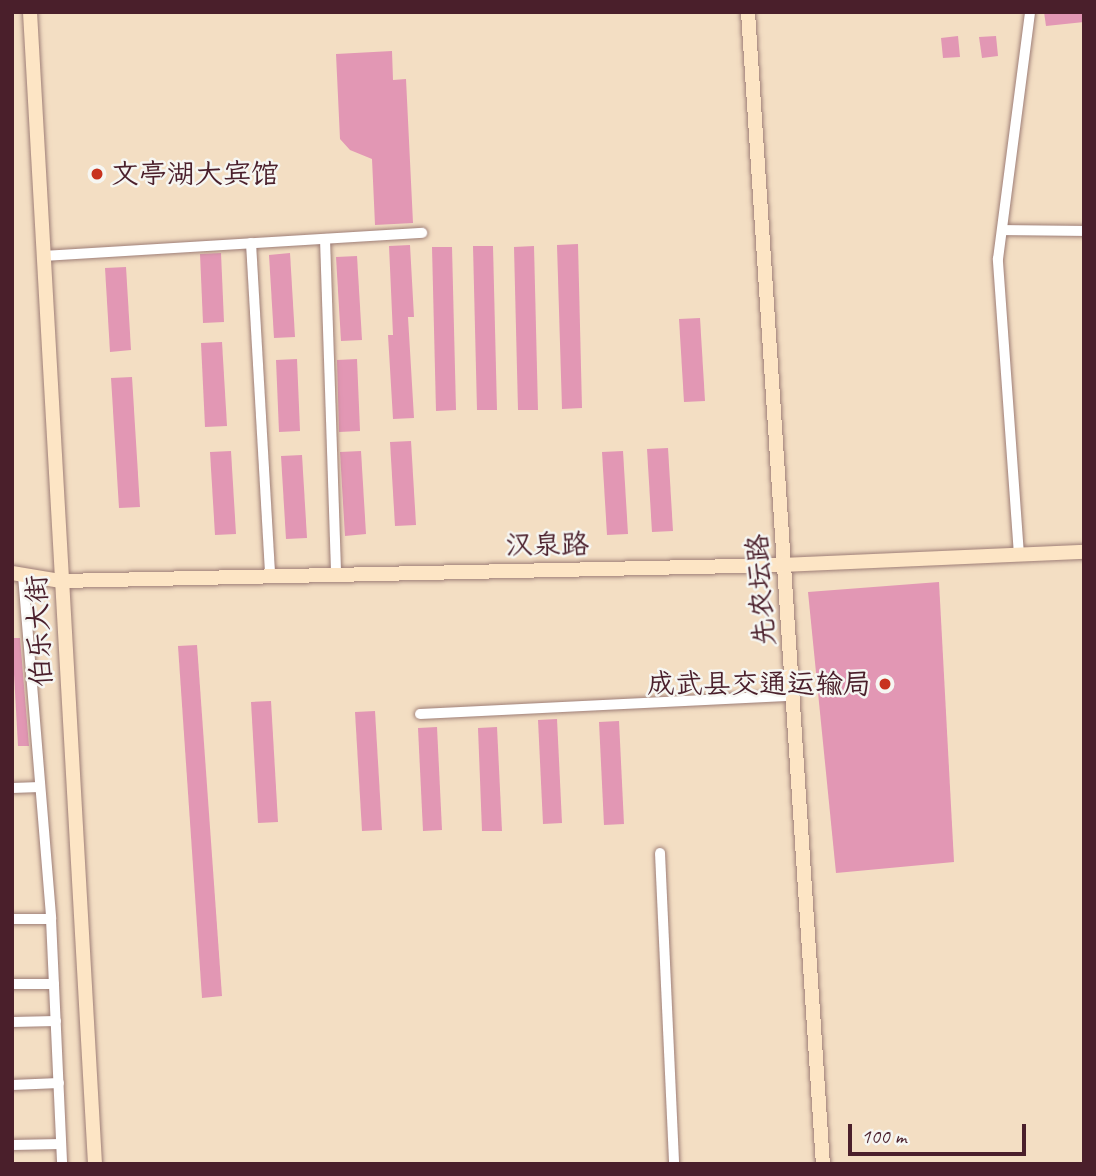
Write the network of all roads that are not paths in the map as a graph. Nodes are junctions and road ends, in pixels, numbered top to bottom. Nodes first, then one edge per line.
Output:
1 (30, 12) edge
2 (748, 12) edge
3 (1030, 12) edge
4 (1002, 230) junction
5 (1084, 232) edge
6 (422, 233) dead end
7 (325, 239) junction
8 (251, 243) junction
9 (44, 256) junction
10 (1084, 552) edge
11 (1019, 555) junction
12 (783, 565) junction
13 (18, 574) edge
14 (336, 575) junction
15 (270, 576) junction
16 (61, 581) junction
17 (792, 696) junction
18 (419, 714) dead end
19 (40, 787) junction
20 (12, 788) edge
21 (660, 853) dead end
22 (12, 919) edge
23 (51, 919) junction
24 (12, 984) edge
25 (54, 984) junction
26 (56, 1021) junction
27 (12, 1022) edge
28 (59, 1083) junction
29 (12, 1084) edge
30 (61, 1144) junction
31 (12, 1145) edge
32 (62, 1164) edge
33 (95, 1164) edge
34 (674, 1164) edge
35 (823, 1164) edge

1 - 9 street, 伯乐大街
2 - 12 street, 先农坛路
3 - 4 street
4 - 5 street
4 - 11 street
6 - 7 street
7 - 8 street
7 - 14 street
8 - 9 street
8 - 15 street
9 - 16 street, 伯乐大街
10 - 11 street, 汉泉路
11 - 12 street, 汉泉路
12 - 14 street, 汉泉路
12 - 17 street, 先农坛路
13 - 16 street, 汉泉路
13 - 19 street
14 - 15 street, 汉泉路
15 - 16 street, 汉泉路
16 - 33 street, 伯乐大街
17 - 18 street
17 - 35 street, 先农坛路
19 - 20 street
19 - 23 street
21 - 34 street
22 - 23 street
23 - 25 street
24 - 25 street
25 - 26 street
26 - 27 street
26 - 28 street
28 - 29 street
28 - 30 street
30 - 31 street
30 - 32 street

